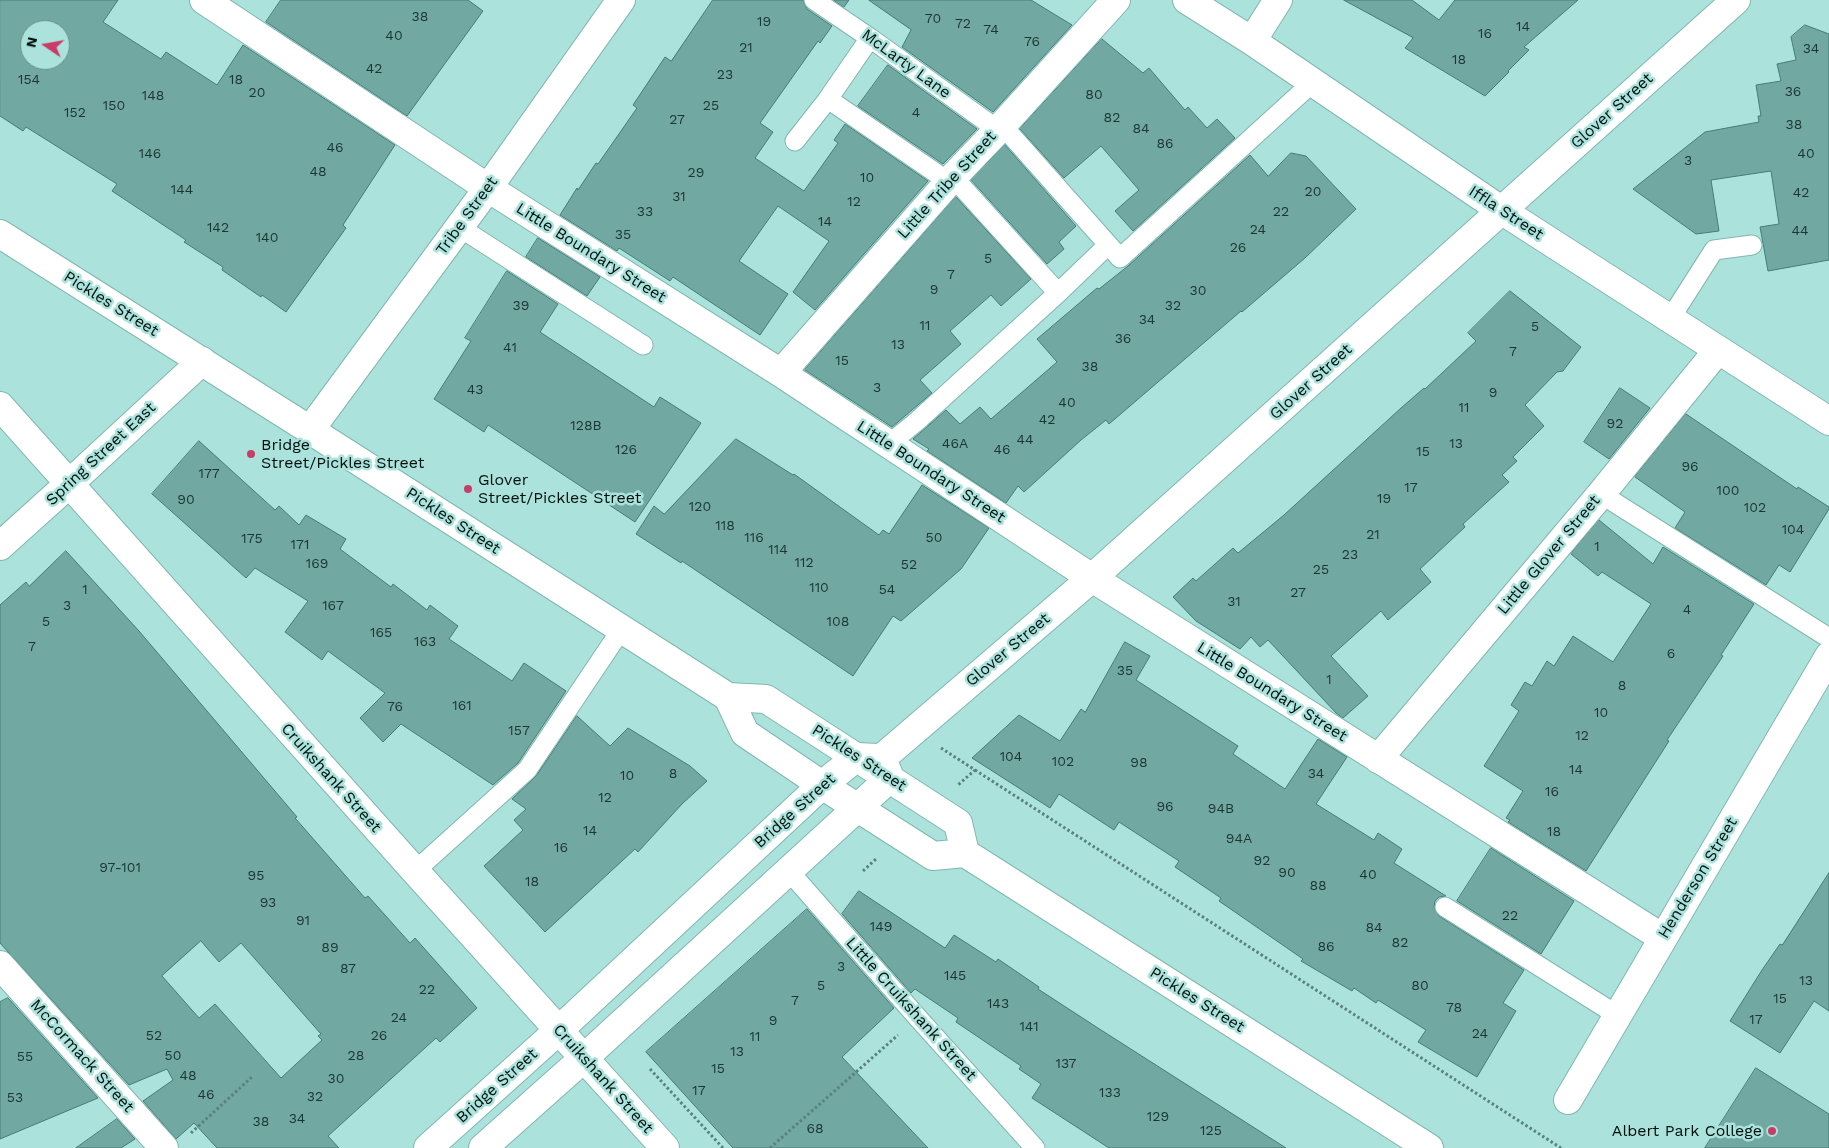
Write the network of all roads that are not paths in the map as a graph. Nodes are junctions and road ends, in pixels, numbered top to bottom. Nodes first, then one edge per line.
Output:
1 (205, 0) edge
2 (621, 0) edge
3 (814, 0) edge
4 (1116, 0) edge
5 (1188, 0) edge
6 (1278, 0) edge
7 (1736, 0) edge
8 (870, 38) junction
9 (1252, 41) junction
10 (1312, 83) junction
11 (828, 99) junction
12 (1000, 127) junction
13 (795, 141) dead end
14 (951, 179) junction
15 (488, 188) junction
16 (1501, 210) junction
17 (458, 227) junction
18 (0, 234) edge
19 (1108, 245) junction
20 (1752, 245) dead end
21 (1058, 293) junction
22 (1670, 319) junction
23 (643, 345) dead end
24 (1718, 350) junction
25 (202, 361) junction
26 (781, 373) junction
27 (0, 406) edge
28 (1829, 421) edge
29 (310, 430) junction
30 (889, 444) junction
31 (70, 484) junction
32 (1600, 494) junction
33 (0, 546) edge
34 (1092, 578) junction
35 (621, 630) junction
36 (1829, 638) edge
37 (1829, 656) edge
38 (728, 696) junction
39 (1378, 759) junction
40 (876, 764) junction
41 (822, 785) junction
42 (858, 808) junction
43 (965, 853) junction
44 (788, 870) junction
45 (415, 872) junction
46 (1445, 907) dead end
47 (1663, 938) junction
48 (0, 965) edge
49 (1617, 1015) junction
50 (559, 1030) junction
51 (584, 1058) junction
52 (1568, 1100) dead end
53 (164, 1148) edge
54 (428, 1148) edge
55 (483, 1148) edge
56 (665, 1148) edge
57 (1035, 1148) edge
58 (1429, 1148) edge

1 - 15 street, Little Boundary Street
2 - 15 street, Tribe Street
3 - 8 lane, McLarty Lane
4 - 12 street, Little Tribe Street
5 - 9 street, Iffla Street
6 - 9 street
7 - 16 street, Glover Street
8 - 11 lane
8 - 12 lane, McLarty Lane
9 - 10 street, Iffla Street
10 - 16 street, Iffla Street
10 - 19 lane
11 - 13 lane
11 - 14 lane
12 - 14 street, Little Tribe Street
12 - 19 lane, McLarty Lane
14 - 21 lane
14 - 26 street, Little Tribe Street
15 - 17 street, Tribe Street
15 - 26 street, Little Boundary Street
16 - 22 street, Iffla Street
16 - 34 street, Glover Street
17 - 23 lane
17 - 29 street, Tribe Street
18 - 25 street, Pickles Street
19 - 21 lane
20 - 22 lane
21 - 30 lane
22 - 24 street, Iffla Street
24 - 28 street, Iffla Street
24 - 32 street, Little Glover Street
25 - 29 street, Pickles Street
25 - 31 street, Spring Street East
26 - 30 street, Little Boundary Street
27 - 31 street, Cruikshank Street
29 - 35 street, Pickles Street
30 - 34 street, Little Boundary Street
31 - 33 street, Spring Street East
31 - 45 street, Cruikshank Street
32 - 36 lane
32 - 39 street, Little Glover Street
34 - 39 street, Little Boundary Street
34 - 40 street, Glover Street
35 - 38 street, Pickles Street
35 - 45 lane
37 - 47 street, Henderson Street
38 - 40 street, Pickles Street
38 - 41 street
39 - 47 street, Little Boundary Street
40 - 41 street, Bridge Street
40 - 42 street
40 - 43 street, Pickles Street
41 - 42 street
41 - 50 street, Bridge Street
42 - 43 street
42 - 44 street
43 - 58 street, Pickles Street
44 - 51 street
44 - 57 lane, Little Cruikshank Street
45 - 50 street, Cruikshank Street
46 - 49 lane
47 - 49 street, Henderson Street
48 - 53 street, McCormack Street
49 - 52 street, Henderson Street
50 - 51 street, Cruikshank Street
50 - 54 street, Bridge Street
51 - 55 street
51 - 56 street, Cruikshank Street

